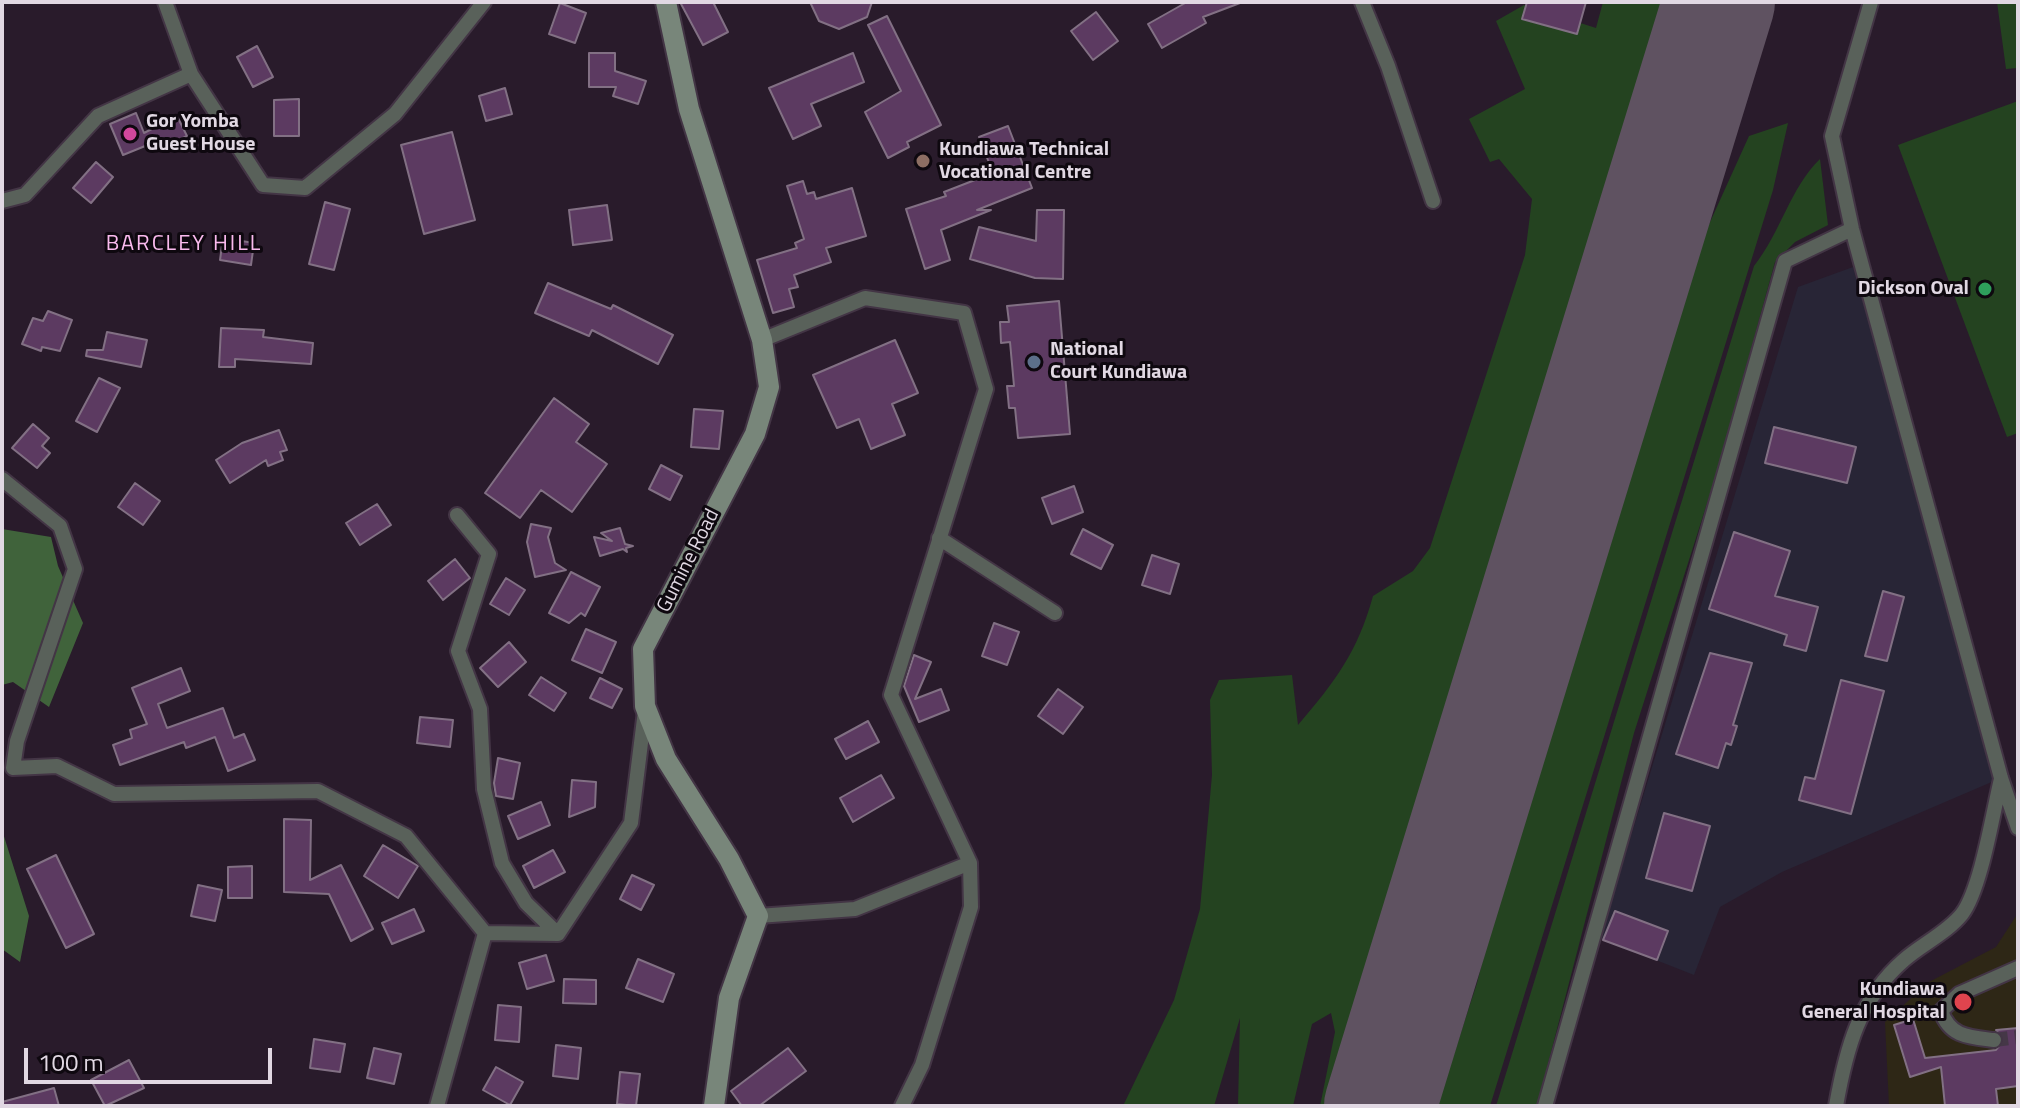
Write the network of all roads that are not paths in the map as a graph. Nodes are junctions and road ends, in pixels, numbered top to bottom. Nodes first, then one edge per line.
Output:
1 (165, 2) edge
2 (484, 2) edge
3 (666, 2) edge
4 (1362, 2) edge
5 (1871, 2) edge
6 (191, 74) junction
7 (2, 201) edge
8 (1433, 201) dead end
9 (1852, 229) junction
10 (762, 340) junction
11 (2, 479) edge
12 (457, 515) dead end
13 (939, 538) junction
14 (1055, 613) dead end
15 (645, 706) junction
16 (2001, 778) junction
17 (2018, 828) edge
18 (970, 863) junction
19 (758, 916) junction
20 (485, 933) junction
21 (558, 934) junction
22 (2018, 968) edge
23 (1994, 1040) tunnel mouth
24 (437, 1106) edge
25 (714, 1106) edge
26 (902, 1106) edge
27 (1545, 1106) edge
28 (1836, 1106) edge

1 - 6 street
2 - 6 street
3 - 10 main road, Gumine Road
4 - 8 street
5 - 9 street
6 - 7 street
9 - 16 street
9 - 27 street
10 - 13 street
10 - 15 main road, Gumine Road
11 - 20 street
12 - 21 street
13 - 14 street
13 - 18 street
15 - 19 main road, Gumine Road
15 - 21 street
16 - 17 street
16 - 28 street
18 - 19 street
18 - 26 street
19 - 25 main road
20 - 21 street
20 - 24 street
22 - 23 street

